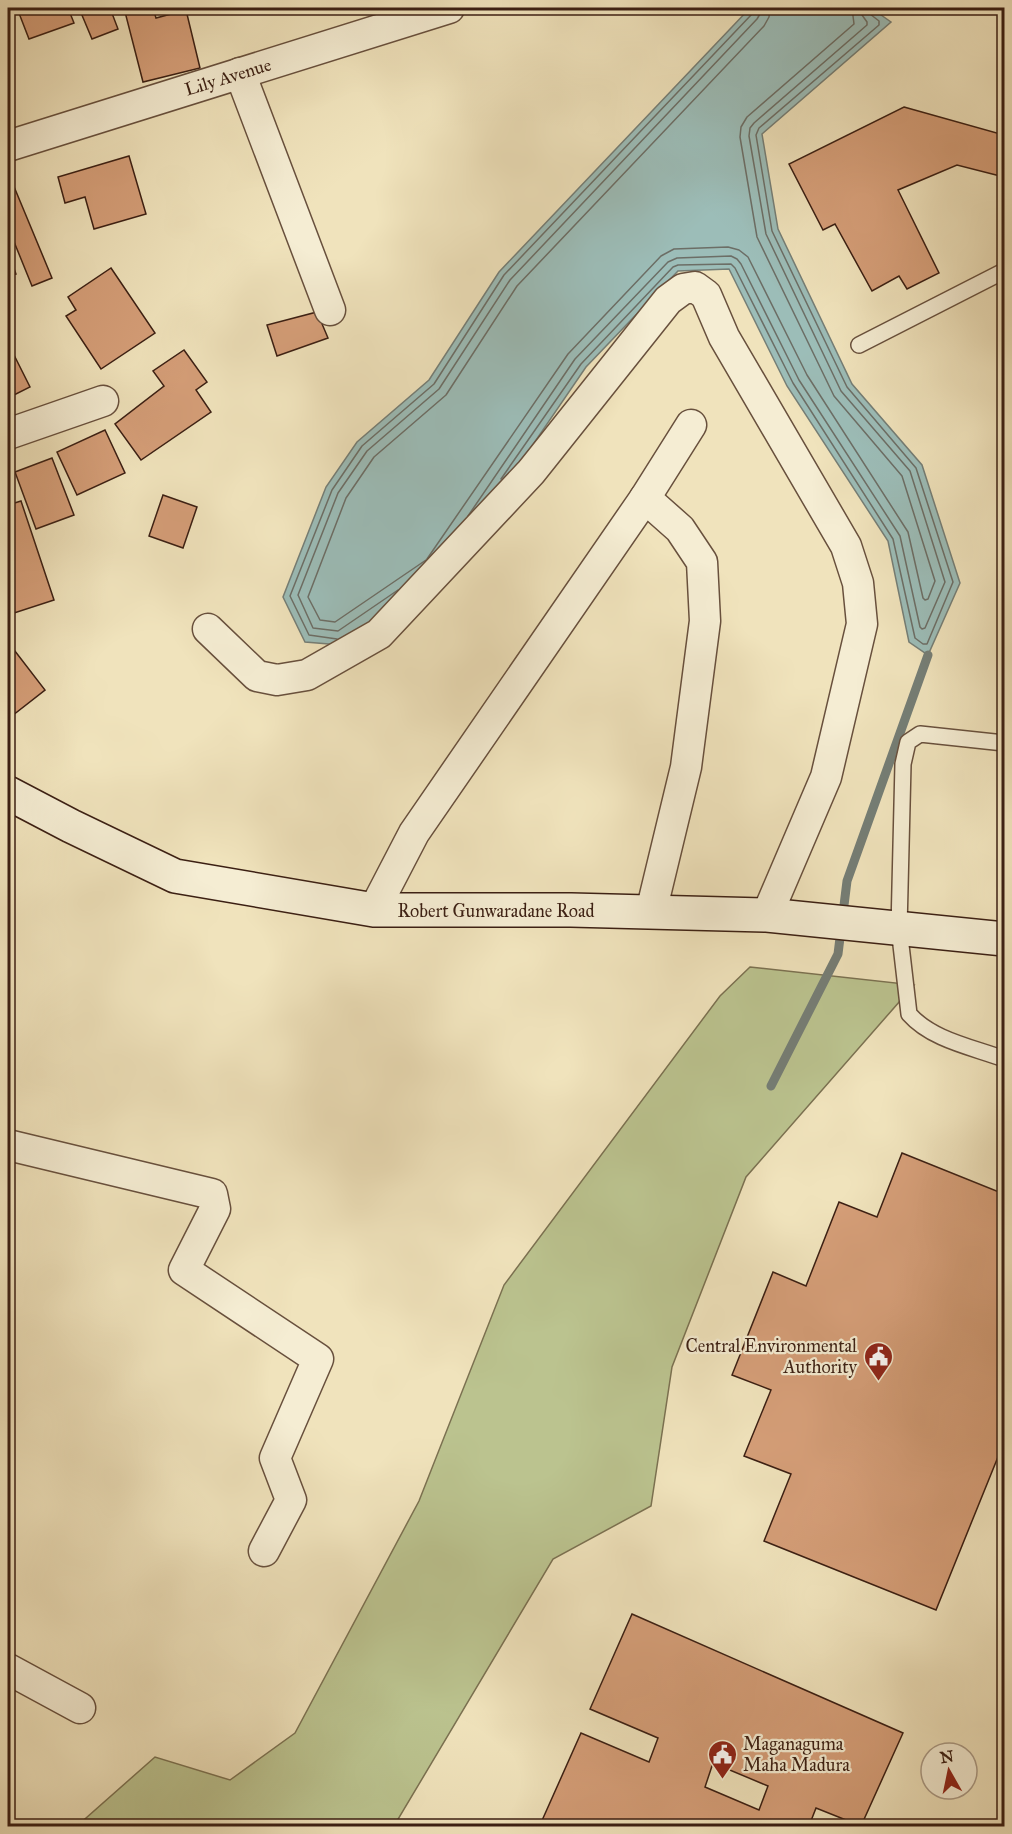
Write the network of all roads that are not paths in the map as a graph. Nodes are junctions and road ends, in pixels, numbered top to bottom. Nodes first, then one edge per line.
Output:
1 (449, 8) edge
2 (240, 73) junction
3 (8, 146) edge
4 (1005, 271) edge
5 (330, 310) dead end
6 (858, 345) dead end
7 (103, 401) dead end
8 (691, 425) dead end
9 (8, 434) edge
10 (645, 498) junction
11 (208, 629) dead end
12 (1005, 743) edge
13 (8, 794) edge
14 (374, 910) junction
15 (651, 912) junction
16 (782, 916) junction
17 (885, 927) junction
18 (1005, 939) edge
19 (1005, 1059) edge
20 (8, 1145) edge
21 (264, 1551) dead end
22 (8, 1669) edge
23 (80, 1708) dead end

1 - 2 street, Lily Avenue
2 - 3 street, Lily Avenue
2 - 5 street
4 - 6 lane
7 - 9 street
8 - 10 street
10 - 14 street
10 - 15 street
11 - 16 street
12 - 17 lane
13 - 14 street, Robert Gunwaradane Road
14 - 15 street, Robert Gunwaradane Road
15 - 16 street, Robert Gunwaradane Road
16 - 17 street, Robert Gunwaradane Road
17 - 18 street, Robert Gunwaradane Road
17 - 19 lane
20 - 21 street
22 - 23 street

